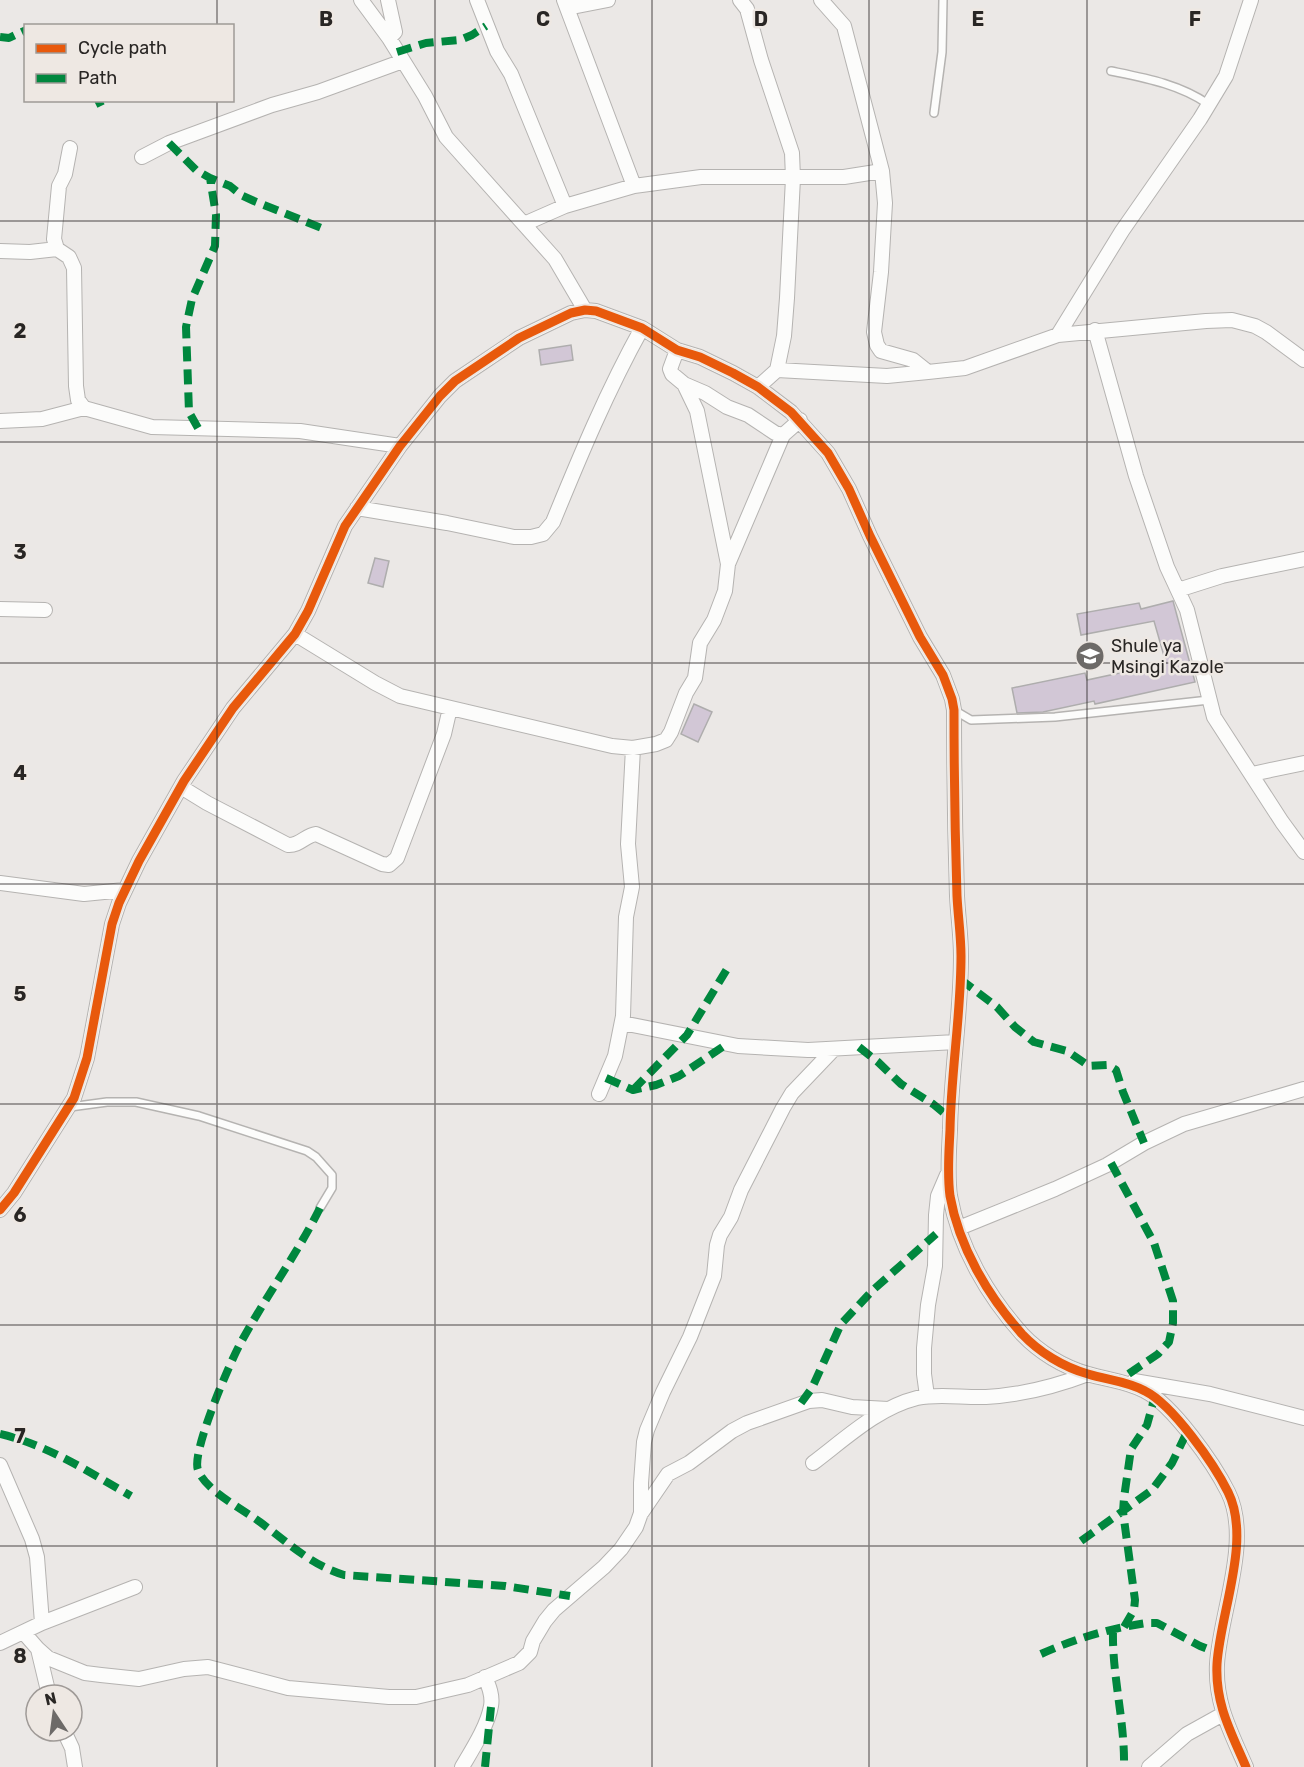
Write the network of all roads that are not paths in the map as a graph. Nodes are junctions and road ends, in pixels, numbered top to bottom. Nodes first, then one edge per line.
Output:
1 (361, 0) edge
2 (388, 0) edge
3 (477, 0) edge
4 (608, 0) edge
5 (740, 0) edge
6 (821, 0) edge
7 (943, 0) edge
8 (1251, 0) edge
9 (566, 4) edge
10 (389, 38) junction
11 (403, 61) junction
12 (1111, 71) dead end
13 (1208, 104) junction
14 (934, 113) dead end
15 (70, 148) dead end
16 (142, 157) dead end
17 (882, 171) junction
18 (793, 178) junction
19 (633, 186) junction
20 (565, 206) junction
21 (524, 224) junction
22 (57, 249) junction
23 (0, 251) edge
24 (585, 310) junction
25 (642, 328) junction
26 (1095, 330) junction
27 (1058, 335) junction
28 (677, 350) junction
29 (1304, 360) edge
30 (777, 370) junction
31 (928, 372) junction
32 (684, 384) junction
33 (758, 387) junction
34 (84, 408) junction
35 (800, 420) junction
36 (0, 421) edge
37 (783, 435) junction
38 (400, 446) junction
39 (357, 508) junction
40 (1304, 559) edge
41 (728, 564) junction
42 (1178, 590) junction
43 (0, 609) edge
44 (45, 610) dead end
45 (295, 634) junction
46 (1209, 700) junction
47 (450, 708) junction
48 (954, 710) junction
49 (633, 748) junction
50 (1304, 763) edge
51 (1252, 774) junction
52 (181, 786) junction
53 (1304, 852) edge
54 (0, 883) edge
55 (124, 890) junction
56 (622, 1023) junction
57 (956, 1042) junction
58 (834, 1049) junction
59 (1304, 1089) edge
60 (599, 1094) dead end
61 (70, 1107) junction
62 (948, 1173) junction
63 (320, 1208) dead end
64 (0, 1210) edge
65 (959, 1228) junction
66 (1088, 1374) junction
67 (1123, 1382) junction
68 (927, 1396) junction
69 (888, 1408) junction
70 (1304, 1418) edge
71 (813, 1463) dead end
72 (0, 1465) edge
73 (641, 1513) junction
74 (135, 1587) dead end
75 (42, 1623) junction
76 (24, 1633) junction
77 (0, 1643) edge
78 (38, 1649) junction
79 (485, 1677) junction
80 (46, 1683) edge
81 (1223, 1714) junction
82 (70, 1743) edge
83 (75, 1767) edge
84 (462, 1767) edge
85 (1149, 1767) edge
86 (1246, 1767) edge

1 - 10 street
2 - 10 street
3 - 20 street
4 - 9 street
5 - 18 street
6 - 17 street
7 - 14 lane
8 - 13 street
9 - 19 street
10 - 11 street
11 - 16 street
11 - 21 street
12 - 13 lane
13 - 27 street
15 - 22 street
17 - 18 street
17 - 31 street
18 - 19 street
18 - 30 street
19 - 20 street
20 - 21 street
21 - 24 street
22 - 23 street
22 - 34 street
24 - 25 street
24 - 38 street
25 - 28 street
25 - 39 street
26 - 27 street
26 - 29 street
26 - 42 street
27 - 31 street
28 - 32 street
28 - 33 street
30 - 31 street
30 - 33 street
32 - 37 street
32 - 41 street
33 - 35 street
34 - 36 street
34 - 38 street
35 - 37 street
35 - 48 street
37 - 41 street
38 - 39 street
39 - 45 street
40 - 42 street
41 - 49 street
42 - 46 street
43 - 44 street
45 - 47 street
45 - 52 street
46 - 48 lane
46 - 51 street
47 - 49 street
47 - 52 street
48 - 57 street
49 - 56 street
50 - 51 street
51 - 53 street
52 - 55 street
54 - 55 street
55 - 61 street
56 - 58 street
56 - 60 street
57 - 58 street
57 - 62 street
58 - 73 street
59 - 65 street
61 - 63 lane
61 - 64 street
62 - 65 street
62 - 68 street
65 - 66 street
66 - 67 street
66 - 68 street
67 - 70 street
67 - 81 street
68 - 69 street
69 - 71 street
69 - 73 street
72 - 75 street
73 - 79 street
74 - 75 street
75 - 76 street
76 - 77 street
76 - 78 street
78 - 79 street
78 - 80 street
79 - 84 street
81 - 85 street
81 - 86 street
82 - 83 street

